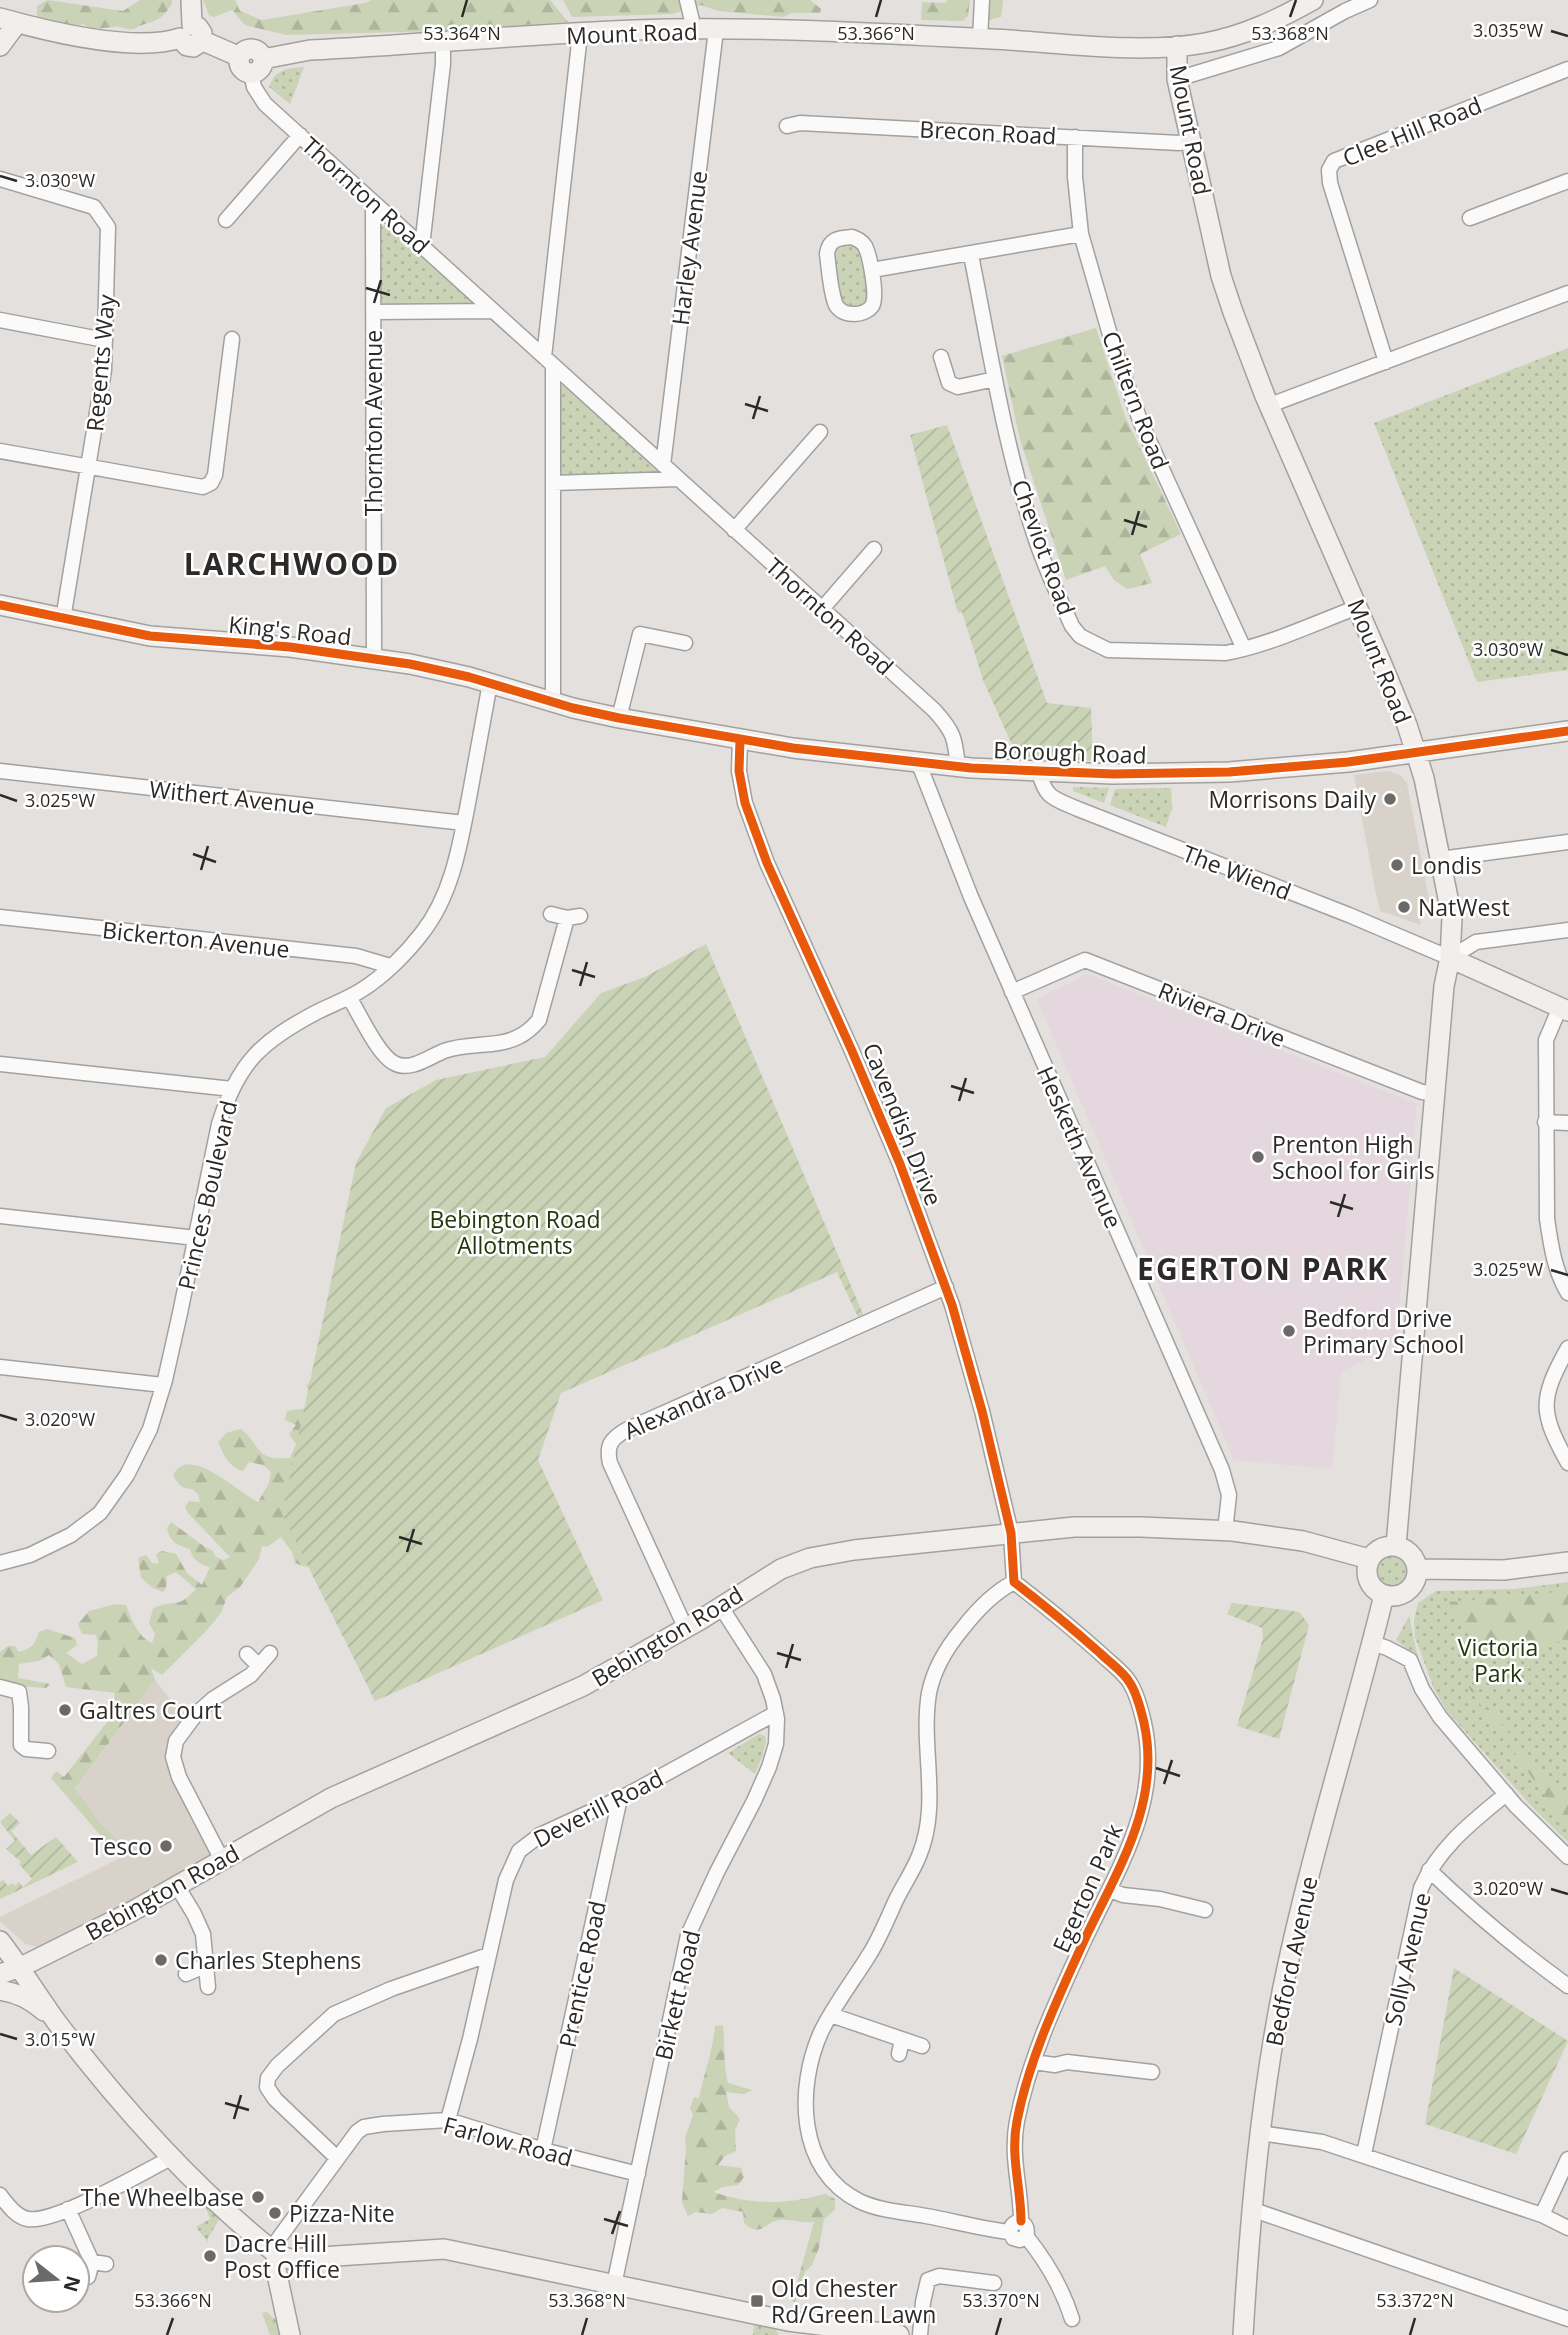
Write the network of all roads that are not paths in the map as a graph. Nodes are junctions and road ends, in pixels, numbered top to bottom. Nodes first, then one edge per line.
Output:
1 (191, 0) edge
2 (687, 0) edge
3 (982, 0) edge
4 (1313, 0) edge
5 (1370, 0) edge
6 (8, 20) edge
7 (694, 30) junction
8 (716, 30) junction
9 (191, 34) junction
10 (580, 34) junction
11 (980, 39) junction
12 (443, 41) junction
13 (0, 46) edge
14 (1177, 46) junction
15 (251, 63) junction
16 (1568, 69) edge
17 (1177, 79) junction
18 (787, 126) dead end
19 (300, 135) junction
20 (1074, 137) junction
21 (1190, 141) junction
22 (0, 178) edge
23 (1568, 181) edge
24 (373, 202) junction
25 (1470, 218) dead end
26 (226, 220) dead end
27 (1082, 234) junction
28 (422, 246) junction
29 (971, 255) junction
30 (872, 271) junction
31 (1568, 293) edge
32 (493, 311) junction
33 (373, 312) junction
34 (0, 320) edge
35 (232, 339) dead end
36 (105, 340) junction
37 (941, 357) dead end
38 (548, 361) junction
39 (1386, 362) junction
40 (995, 379) junction
41 (1270, 405) junction
42 (820, 432) dead end
43 (0, 451) edge
44 (663, 466) junction
45 (89, 468) junction
46 (678, 479) junction
47 (553, 483) junction
48 (734, 530) junction
49 (874, 549) dead end
50 (0, 605) edge
51 (1358, 607) junction
52 (822, 609) junction
53 (63, 619) junction
54 (685, 643) dead end
55 (1244, 649) junction
56 (374, 659) junction
57 (490, 683) junction
58 (553, 702) junction
59 (573, 708) joint
60 (620, 718) junction
61 (1568, 731) edge
62 (740, 739) junction
63 (1416, 752) junction
64 (919, 764) junction
65 (958, 767) junction
66 (0, 771) edge
67 (1039, 772) junction
68 (464, 822) junction
69 (1568, 842) edge
70 (1440, 859) junction
71 (551, 914) dead end
72 (0, 917) edge
73 (1568, 930) edge
74 (1450, 958) junction
75 (390, 966) junction
76 (1012, 992) junction
77 (349, 997) junction
78 (1564, 1009) edge
79 (0, 1064) edge
80 (232, 1089) junction
81 (1434, 1093) junction
82 (1545, 1122) junction
83 (1568, 1123) edge
84 (0, 1216) edge
85 (196, 1238) junction
86 (946, 1287) junction
87 (1568, 1293) edge
88 (1568, 1348) edge
89 (0, 1367) edge
90 (163, 1385) junction
91 (1568, 1463) edge
92 (1225, 1531) junction
93 (1010, 1533) junction
94 (1396, 1546) junction
95 (1369, 1559) junction
96 (1568, 1562) edge
97 (0, 1563) edge
98 (1418, 1569) junction
99 (1014, 1582) junction
100 (1384, 1595) junction
101 (721, 1606) junction
102 (686, 1629) junction
103 (1372, 1643) junction
104 (270, 1653) dead end
105 (247, 1654) dead end
106 (259, 1666) junction
107 (0, 1687) edge
108 (776, 1713) junction
109 (48, 1751) dead end
110 (1506, 1794) junction
111 (620, 1798) junction
112 (1568, 1857) edge
113 (222, 1860) junction
114 (1429, 1870) junction
115 (177, 1886) junction
116 (1110, 1890) junction
117 (1205, 1910) dead end
118 (0, 1941) edge
119 (488, 1955) junction
120 (207, 1965) junction
121 (20, 1967) junction
122 (0, 1974) edge
123 (186, 1974) dead end
124 (1568, 1986) edge
125 (208, 1987) dead end
126 (0, 1990) edge
127 (831, 2015) junction
128 (56, 2021) junction
129 (922, 2046) dead end
130 (1034, 2062) junction
131 (1152, 2072) dead end
132 (448, 2120) junction
133 (1260, 2133) junction
134 (543, 2150) junction
135 (1364, 2154) junction
136 (171, 2158) junction
137 (337, 2158) junction
138 (1568, 2159) edge
139 (638, 2174) junction
140 (0, 2195) edge
141 (68, 2209) junction
142 (1251, 2209) junction
143 (1542, 2215) junction
144 (1021, 2221) junction
145 (1568, 2228) edge
146 (1010, 2232) junction
147 (1026, 2236) junction
148 (88, 2244) edge
149 (91, 2249) edge
150 (274, 2252) junction
151 (91, 2273) edge
152 (994, 2283) dead end
153 (614, 2285) junction
154 (1072, 2319) dead end
155 (1568, 2319) edge
156 (788, 2328) edge
157 (860, 2332) edge
158 (289, 2335) edge
159 (899, 2335) edge
160 (920, 2335) edge
161 (1243, 2335) edge

1 - 9 main road
2 - 7 street
3 - 11 street
4 - 14 main road
5 - 17 street
6 - 9 main road
6 - 13 main road
7 - 8 main road, Mount Road
7 - 10 main road, Mount Road
8 - 11 main road, Mount Road
8 - 44 street, Harley Avenue
9 - 15 main road
10 - 12 main road, Mount Road
10 - 38 street
11 - 14 main road, Mount Road
12 - 15 main road, Mount Road
12 - 28 street
14 - 17 main road, Mount Road
15 - 19 street, Thornton Road
16 - 39 street, Clee Hill Road
17 - 21 main road, Mount Road
18 - 20 street, Brecon Road
19 - 24 street, Thornton Road
19 - 26 street
20 - 21 street, Brecon Road
20 - 27 street, Chiltern Road
21 - 41 main road, Mount Road
22 - 36 street, Regents Way
23 - 25 street
24 - 28 street, Thornton Road
24 - 33 street, Thornton Avenue
27 - 29 street
27 - 55 street, Chiltern Road
28 - 32 street, Thornton Road
29 - 30 street
29 - 40 street, Cheviot Road
30 - 30 street
31 - 39 street
32 - 33 street, Thornton Avenue
32 - 38 street, Thornton Road
33 - 56 street, Thornton Avenue
34 - 36 street
35 - 45 street
36 - 45 street, Regents Way
37 - 40 street
38 - 44 street, Thornton Road
38 - 47 street
39 - 41 street
40 - 55 street, Cheviot Road
41 - 51 main road, Mount Road
42 - 48 street
43 - 45 street
44 - 46 street, Thornton Road
45 - 53 street, Regents Way
46 - 47 street
46 - 48 street, Thornton Road
47 - 58 street
48 - 52 street, Thornton Road
49 - 52 street
50 - 53 main road, King's Road
51 - 55 street, Cheviot Road
51 - 63 main road, Mount Road
52 - 65 street, Thornton Road
53 - 56 main road, King's Road
54 - 60 street
56 - 57 main road, King's Road
57 - 58 main road, King's Road
57 - 68 street, Princes Boulevard
58 - 59 main road, King's Road
59 - 60 main road, Borough Road
60 - 62 main road, Borough Road
61 - 63 main road, Borough Road
62 - 64 main road, Borough Road
62 - 86 street, Cavendish Drive
63 - 67 main road, Borough Road
63 - 70 main road, Mount Road
64 - 65 main road, Borough Road
64 - 76 street, Hesketh Avenue
65 - 67 main road, Borough Road
66 - 68 street, Withert Avenue
67 - 74 street, The Wiend
68 - 75 street, Princes Boulevard
69 - 70 street
70 - 74 main road, Mount Road
71 - 77 street
72 - 75 street, Bickerton Avenue
73 - 74 street
74 - 78 main road
74 - 81 main road, Mount Road
75 - 77 street, Princes Boulevard
76 - 81 street, Riviera Drive
76 - 92 street, Hesketh Avenue
77 - 80 street, Princes Boulevard
78 - 82 street
79 - 80 street
80 - 85 street, Princes Boulevard
81 - 94 main road, Mount Road
82 - 83 street
82 - 87 street
84 - 85 street
85 - 90 street, Princes Boulevard
86 - 93 street, Cavendish Drive
86 - 102 street, Alexandra Drive
88 - 91 street
89 - 90 street
90 - 97 street, Princes Boulevard
92 - 93 main road, Bebington Road
92 - 95 main road, Bebington Road
93 - 99 street
93 - 101 main road, Bebington Road
94 - 95 main road
94 - 98 main road
95 - 100 main road
96 - 98 main road
98 - 100 main road
99 - 116 street, Egerton Park
99 - 127 street
100 - 103 main road, Bedford Avenue
101 - 102 main road, Bebington Road
101 - 108 street, Birkett Road
102 - 113 main road, Bebington Road
103 - 110 street
103 - 133 main road, Bedford Avenue
104 - 106 street
105 - 106 street
106 - 113 street
107 - 109 street
108 - 111 street, Deverill Road
108 - 139 street, Birkett Road
110 - 112 street
110 - 114 street, Solly Avenue
111 - 119 street, Deverill Road
111 - 134 street, Prentice Road
113 - 115 main road, Bebington Road
114 - 124 street
114 - 135 street, Solly Avenue
115 - 120 street
115 - 121 main road, Bebington Road
116 - 117 street
116 - 130 street, Egerton Park
118 - 121 main road
119 - 132 street, Deverill Road
119 - 137 street
120 - 123 street
120 - 125 street
121 - 122 main road, Bebington Road
121 - 128 main road
126 - 128 main road
127 - 129 street
127 - 146 street
128 - 136 main road
130 - 131 street
130 - 144 street, Egerton Park
132 - 134 street, Farlow Road
132 - 137 street, Farlow Road
133 - 135 street
133 - 142 main road, Bedford Avenue
134 - 139 street, Farlow Road
135 - 143 street
136 - 141 street
136 - 150 main road
137 - 150 street, Farlow Road
138 - 143 street
139 - 153 street, Birkett Road
140 - 141 street
141 - 148 street
142 - 155 street
142 - 161 main road, Bedford Avenue
143 - 145 street
144 - 146 street
144 - 147 street, Egerton Park
146 - 147 street
147 - 154 street, Egerton Park
149 - 151 street
150 - 153 main road
150 - 158 main road
152 - 160 street
153 - 156 main road
156 - 157 main road
157 - 159 main road

